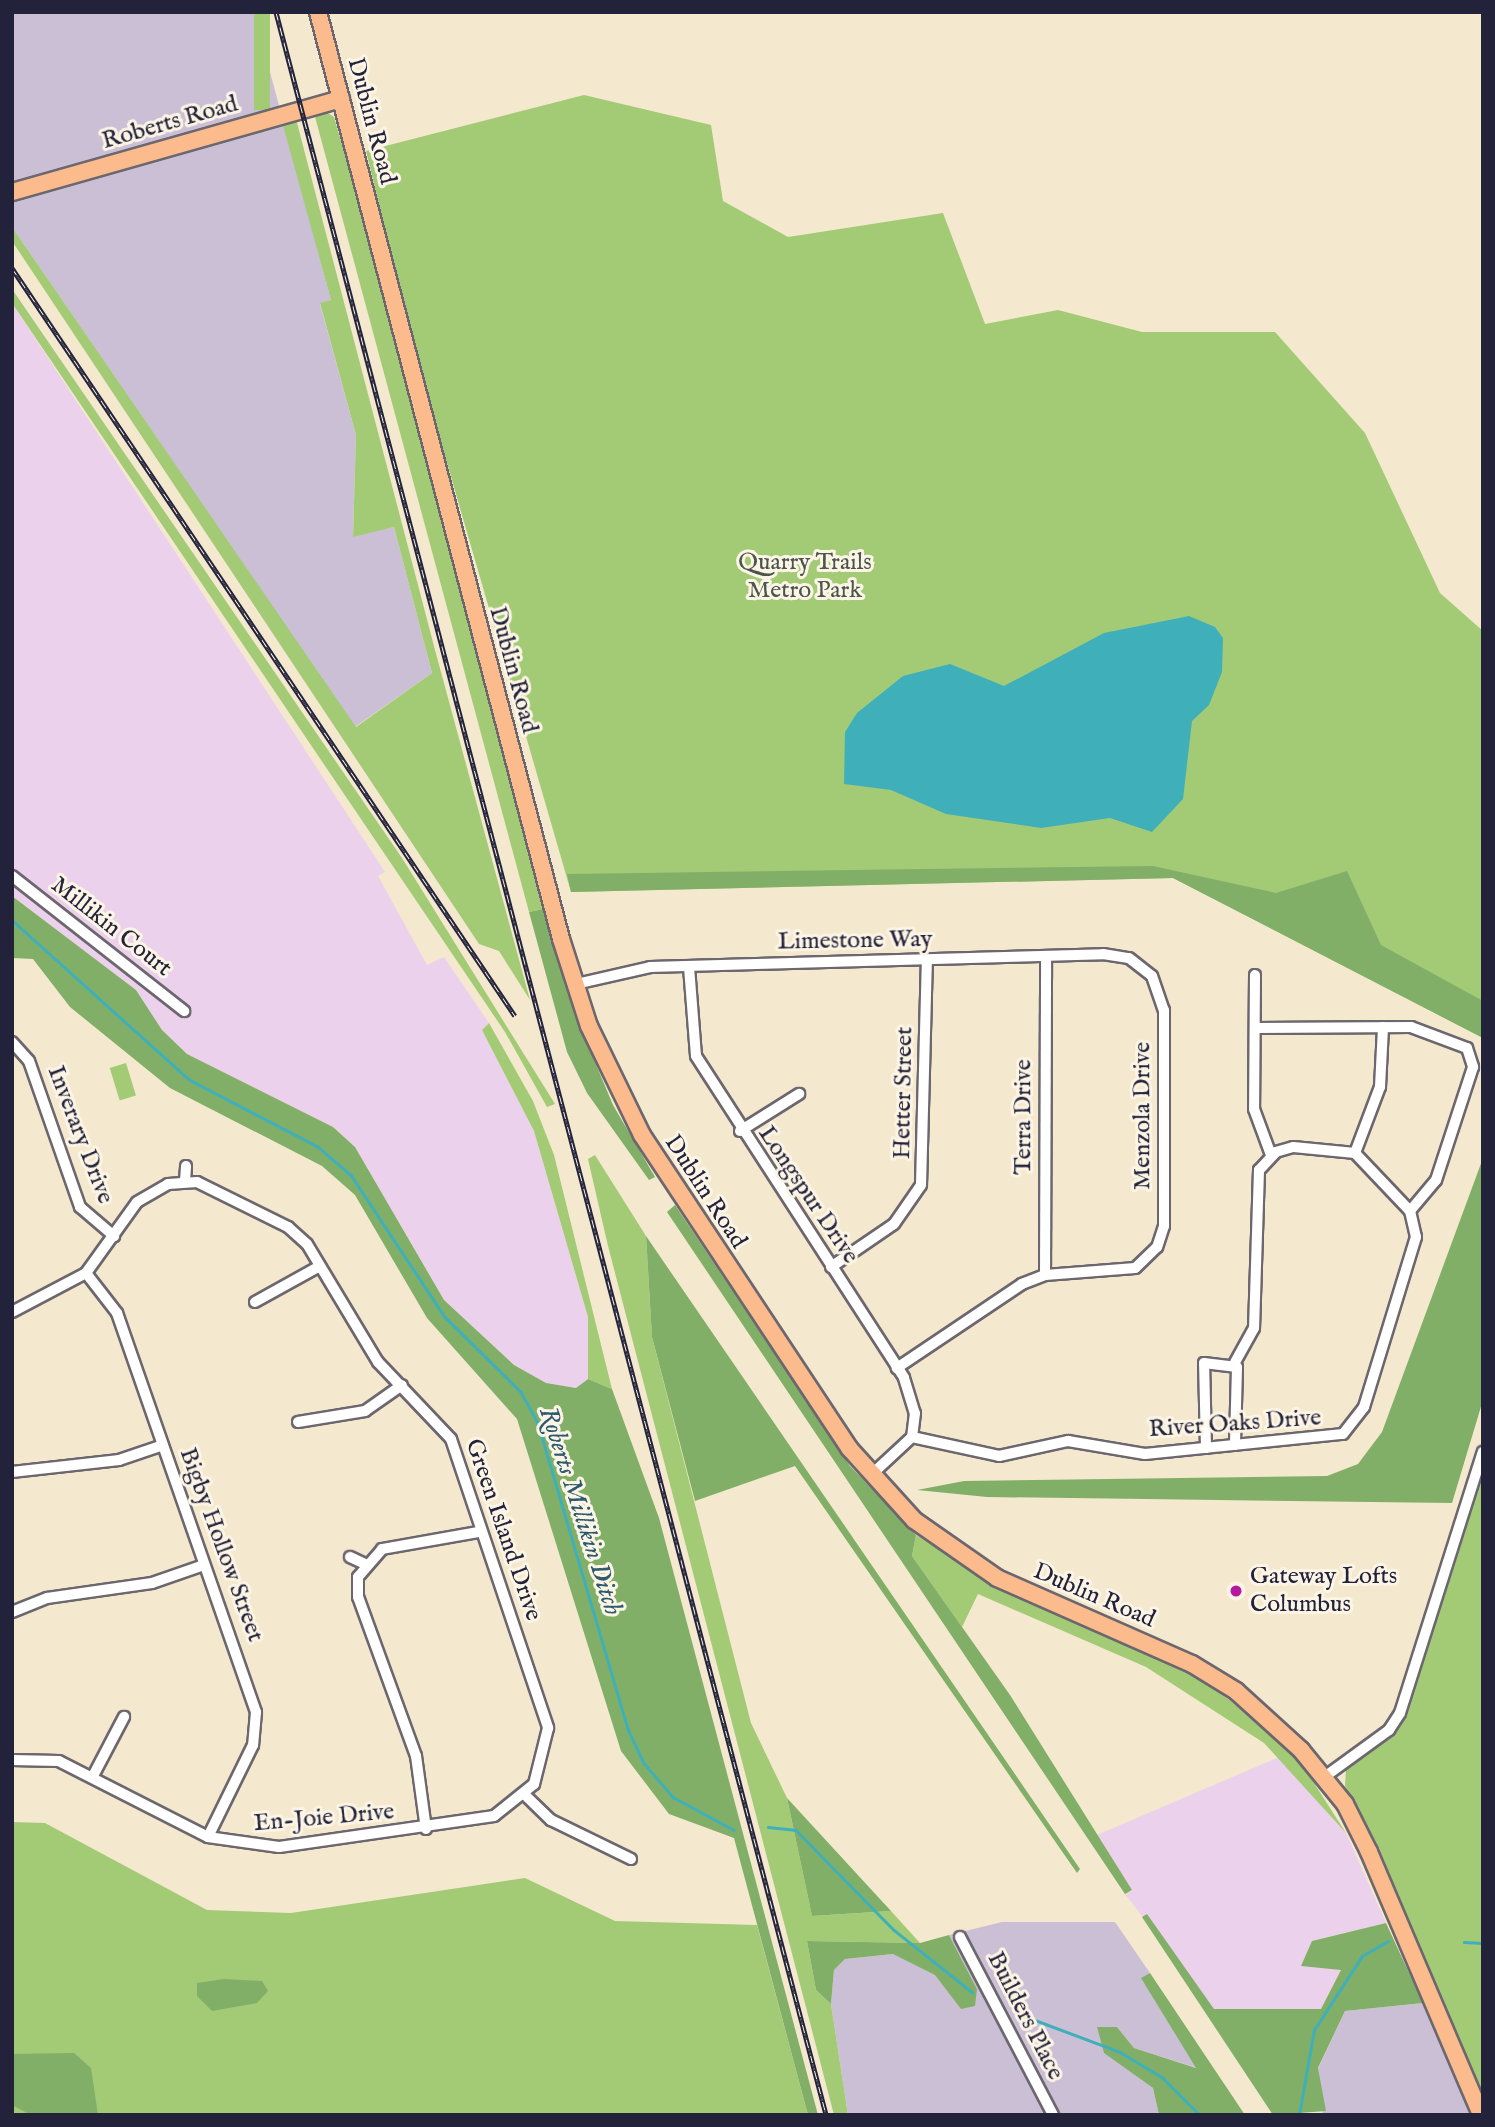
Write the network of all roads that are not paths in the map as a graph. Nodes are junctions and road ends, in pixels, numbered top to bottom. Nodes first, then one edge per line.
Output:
1 (318, 12) edge
2 (341, 99) junction
3 (12, 192) edge
4 (12, 876) edge
5 (1046, 958) junction
6 (926, 961) junction
7 (1137, 962) joint
8 (689, 967) junction
9 (1255, 975) dead end
10 (576, 984) junction
11 (184, 1011) dead end
12 (1383, 1027) junction
13 (1256, 1028) junction
14 (12, 1042) edge
15 (799, 1094) dead end
16 (740, 1131) junction
17 (1355, 1153) junction
18 (1271, 1155) junction
19 (186, 1166) dead end
20 (185, 1181) junction
21 (1410, 1211) junction
22 (114, 1236) junction
23 (320, 1266) junction
24 (831, 1267) junction
25 (86, 1273) junction
26 (1045, 1275) junction
27 (255, 1303) dead end
28 (12, 1312) edge
29 (1235, 1362) junction
30 (897, 1368) junction
31 (402, 1385) junction
32 (298, 1422) dead end
33 (912, 1437) junction
34 (163, 1445) junction
35 (1235, 1445) junction
36 (1206, 1448) junction
37 (1483, 1452) edge
38 (12, 1472) edge
39 (872, 1475) junction
40 (478, 1532) junction
41 (350, 1557) dead end
42 (365, 1564) junction
43 (204, 1565) junction
44 (12, 1612) edge
45 (124, 1717) dead end
46 (12, 1760) edge
47 (93, 1776) junction
48 (1323, 1778) junction
49 (526, 1796) junction
50 (426, 1829) junction
51 (208, 1837) junction
52 (631, 1859) dead end
53 (960, 1937) dead end
54 (1053, 2115) edge
55 (1481, 2115) edge

1 - 2 main road, Dublin Road
2 - 3 main road, Roberts Road
2 - 10 main road, Dublin Road
4 - 11 street, Millikin Court
5 - 6 street, Limestone Way
5 - 7 street, Limestone Way
5 - 26 street, Terra Drive
6 - 8 street, Limestone Way
6 - 24 street, Hetter Street
7 - 26 street, Menzola Drive
8 - 10 street, Limestone Way
8 - 16 street, Longspur Drive
9 - 13 street
10 - 39 main road, Dublin Road
12 - 13 street
12 - 17 street
12 - 21 street
13 - 18 street
14 - 22 street, Inverary Drive
15 - 16 street
16 - 24 street, Longspur Drive
17 - 18 street
17 - 21 street
18 - 29 street
19 - 20 street
20 - 22 street
20 - 23 street, Green Island Drive
21 - 35 street, River Oaks Drive
22 - 25 street
23 - 27 street
23 - 31 street, Green Island Drive
24 - 30 street, Longspur Drive
25 - 28 street
25 - 34 street, Bigby Hollow Street
26 - 30 street
29 - 35 street
29 - 36 street
30 - 33 street, Longspur Drive
31 - 32 street
31 - 40 street, Green Island Drive
33 - 36 street, River Oaks Drive
33 - 39 street
34 - 38 street
34 - 43 street, Bigby Hollow Street
35 - 36 street, River Oaks Drive
37 - 48 street
39 - 48 main road, Dublin Road
40 - 42 street
40 - 49 street, Green Island Drive
41 - 42 street
42 - 50 street
43 - 44 street
43 - 51 street, Bigby Hollow Street
45 - 47 street
46 - 47 street, En-Joie Drive
47 - 51 street, En-Joie Drive
48 - 55 main road, Dublin Road
49 - 50 street, En-Joie Drive
49 - 52 street
50 - 51 street, En-Joie Drive
53 - 54 street, Builders Place

